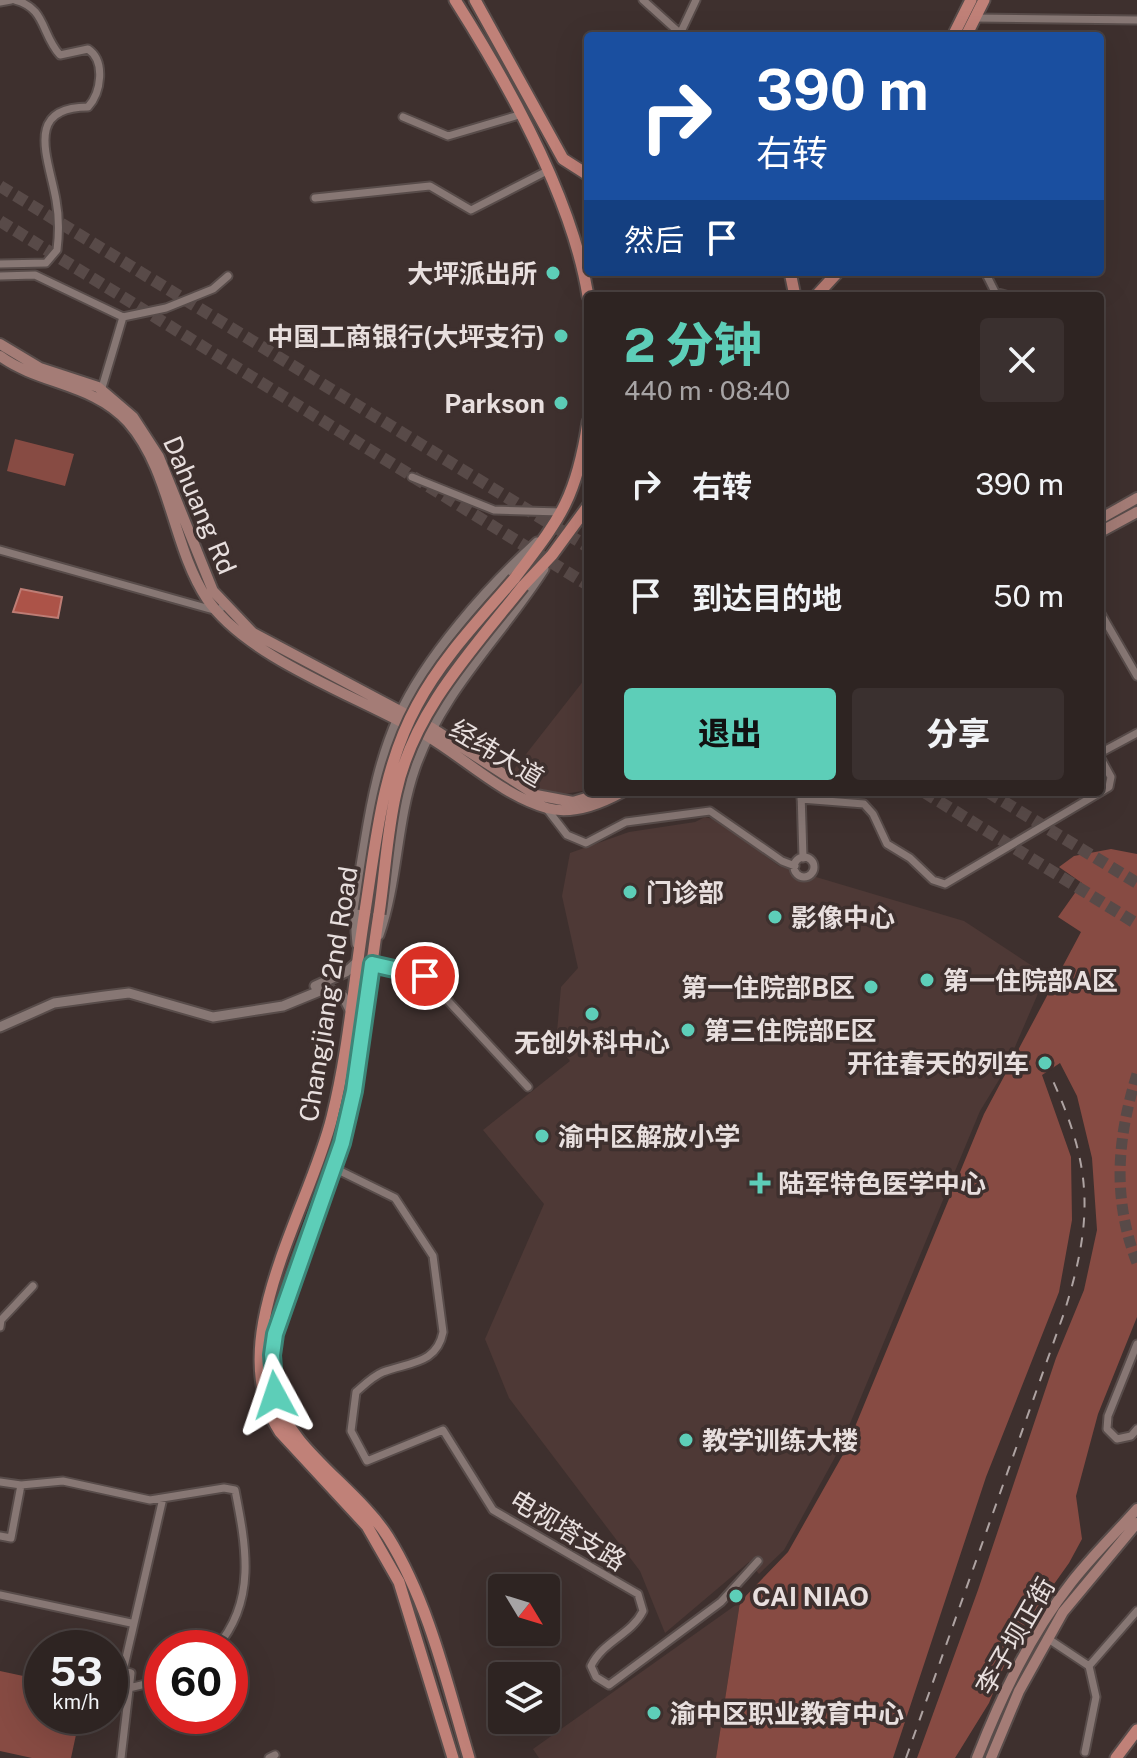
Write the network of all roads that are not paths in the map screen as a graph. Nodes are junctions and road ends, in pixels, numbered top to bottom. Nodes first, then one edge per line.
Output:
1 (13, 0) edge
2 (455, 0) edge
3 (475, 0) edge
4 (643, 0) edge
5 (696, 0) edge
6 (971, 0) edge
7 (984, 0) edge
8 (0, 2) edge
9 (975, 18) junction
10 (1137, 20) edge
11 (677, 32) edge
12 (683, 32) edge
13 (955, 32) edge
14 (968, 32) edge
15 (519, 115) junction
16 (403, 117) dead end
17 (547, 171) junction
18 (584, 173) edge
19 (315, 198) dead end
20 (0, 264) edge
21 (584, 272) edge
22 (0, 276) edge
23 (228, 276) dead end
24 (834, 276) edge
25 (820, 292) edge
26 (123, 317) junction
27 (0, 344) edge
28 (0, 356) edge
29 (100, 394) junction
30 (584, 443) edge
31 (412, 477) dead end
32 (1134, 510) edge
33 (584, 511) edge
34 (564, 512) junction
35 (1104, 518) edge
36 (552, 529) junction
37 (1104, 529) edge
38 (0, 550) edge
39 (552, 555) junction
40 (518, 582) junction
41 (221, 608) junction
42 (1104, 619) edge
43 (1137, 676) edge
44 (399, 716) junction
45 (430, 732) junction
46 (1137, 733) edge
47 (385, 750) junction
48 (1104, 753) edge
49 (1104, 763) edge
50 (416, 768) junction
51 (1104, 790) edge
52 (536, 795) junction
53 (593, 796) edge
54 (611, 796) edge
55 (801, 796) edge
56 (808, 796) edge
57 (1094, 796) edge
58 (547, 808) junction
59 (803, 858) junction
60 (795, 866) junction
61 (358, 958) junction
62 (372, 958) junction
63 (265, 1009) junction
64 (350, 1010) junction
65 (0, 1027) edge
66 (528, 1087) dead end
67 (334, 1168) junction
68 (33, 1286) dead end
69 (0, 1327) edge
70 (1137, 1344) edge
71 (1137, 1429) edge
72 (0, 1482) edge
73 (21, 1485) junction
74 (163, 1498) junction
75 (1137, 1509) edge
76 (1137, 1523) edge
77 (0, 1536) edge
78 (758, 1561) dead end
79 (0, 1595) edge
80 (1137, 1611) edge
81 (131, 1623) junction
82 (226, 1630) edge
83 (1047, 1638) junction
84 (1089, 1666) junction
85 (144, 1684) edge
86 (129, 1688) junction
87 (1135, 1732) edge
88 (1085, 1752) dead end
89 (121, 1758) edge
90 (453, 1758) edge
91 (469, 1758) edge
92 (977, 1758) edge
93 (991, 1758) edge
94 (1116, 1758) edge

1 - 8 street
1 - 20 street
2 - 15 main road
3 - 18 main road
4 - 11 street
5 - 12 street
6 - 13 main road
7 - 9 main road
9 - 10 street
9 - 14 main road
15 - 16 street
15 - 17 main road
17 - 19 street
17 - 21 main road
22 - 26 street
23 - 26 street
24 - 25 main road
26 - 29 street
27 - 29 main road, Dahuang Rd
28 - 29 main road, Dahuang Rd
29 - 41 main road, Dahuang Rd
30 - 34 main road, Changjiang 2nd Road
31 - 34 street
32 - 35 main road
32 - 37 main road
33 - 39 main road, Changjiang 2nd Road
34 - 36 main road, Changjiang 2nd Road
36 - 40 main road, Changjiang 2nd Road
36 - 44 street
38 - 41 street
39 - 40 main road, Changjiang 2nd Road
39 - 45 street
40 - 61 main road, Changjiang 2nd Road, bridge
40 - 62 main road, Changjiang 2nd Road, bridge
41 - 44 main road, Dahuang Rd
42 - 43 street
44 - 45 main road, 经纬大道
44 - 47 street
45 - 50 street
45 - 52 main road, 经纬大道
45 - 58 main road, 经纬大道
46 - 48 street
47 - 50 street
47 - 61 street
49 - 51 street
50 - 62 street
52 - 53 main road, 经纬大道
52 - 58 street
54 - 58 main road, 经纬大道
55 - 59 street
56 - 57 street
58 - 60 street
59 - 60 street
59 - 60 street
61 - 63 street
61 - 64 main road, Changjiang 2nd Road
62 - 66 street
62 - 67 main road, Changjiang 2nd Road
63 - 64 street
63 - 65 street
64 - 90 main road, Changjiang 2nd Road
67 - 78 street, 电视塔支路
67 - 91 main road, Changjiang 2nd Road
68 - 69 street
70 - 71 street
72 - 73 street
73 - 74 street
73 - 77 street
74 - 81 street
74 - 82 street
75 - 92 main road, 李子坝正街
76 - 83 main road, 李子坝正街
79 - 81 street
80 - 84 street
81 - 86 street
83 - 84 street
83 - 93 main road, 李子坝正街
84 - 88 street
85 - 86 street
86 - 89 street
87 - 94 main road

